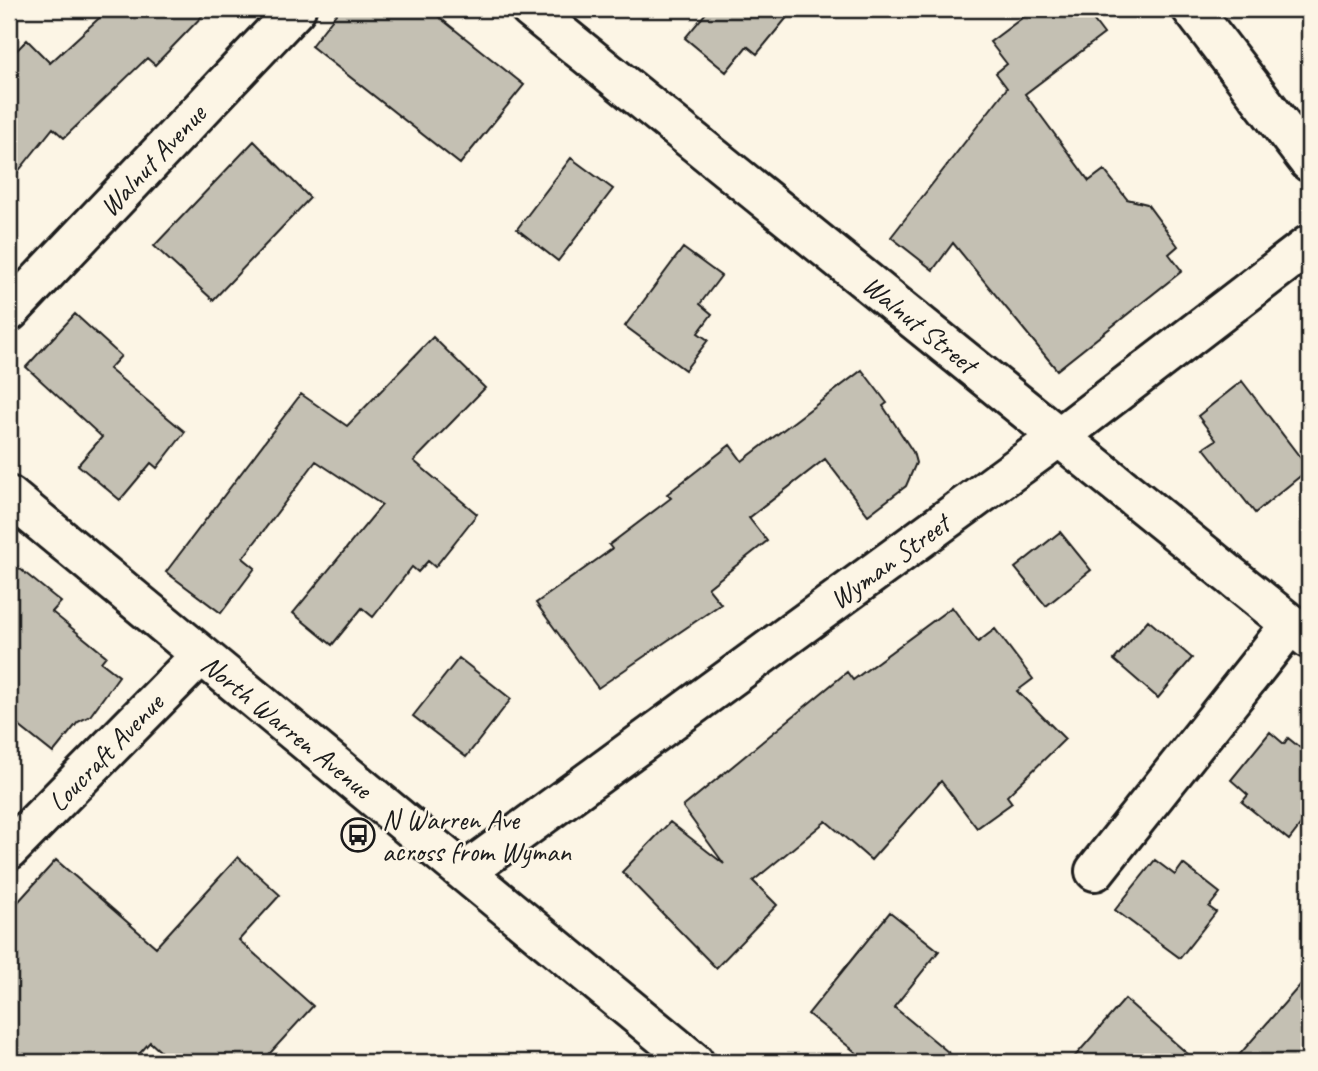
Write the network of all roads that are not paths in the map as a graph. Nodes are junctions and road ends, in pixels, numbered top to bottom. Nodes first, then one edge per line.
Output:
1 (296, 9) edge
2 (530, 9) edge
3 (1192, 9) edge
4 (1309, 162) edge
5 (1309, 245) edge
6 (9, 312) edge
7 (1059, 437) junction
8 (9, 496) edge
9 (1300, 632) edge
10 (201, 655) junction
11 (9, 850) edge
12 (1094, 871) dead end
13 (465, 872) junction
14 (694, 1062) edge

1 - 6 street, Walnut Avenue
2 - 7 street, Walnut Street
3 - 4 street
5 - 7 street, Wyman Street
7 - 9 street, Walnut Street
7 - 13 street, Wyman Street
8 - 10 street, North Warren Avenue
9 - 12 street
10 - 11 street, Loucraft Avenue
10 - 13 street, North Warren Avenue
13 - 14 street, North Warren Avenue

